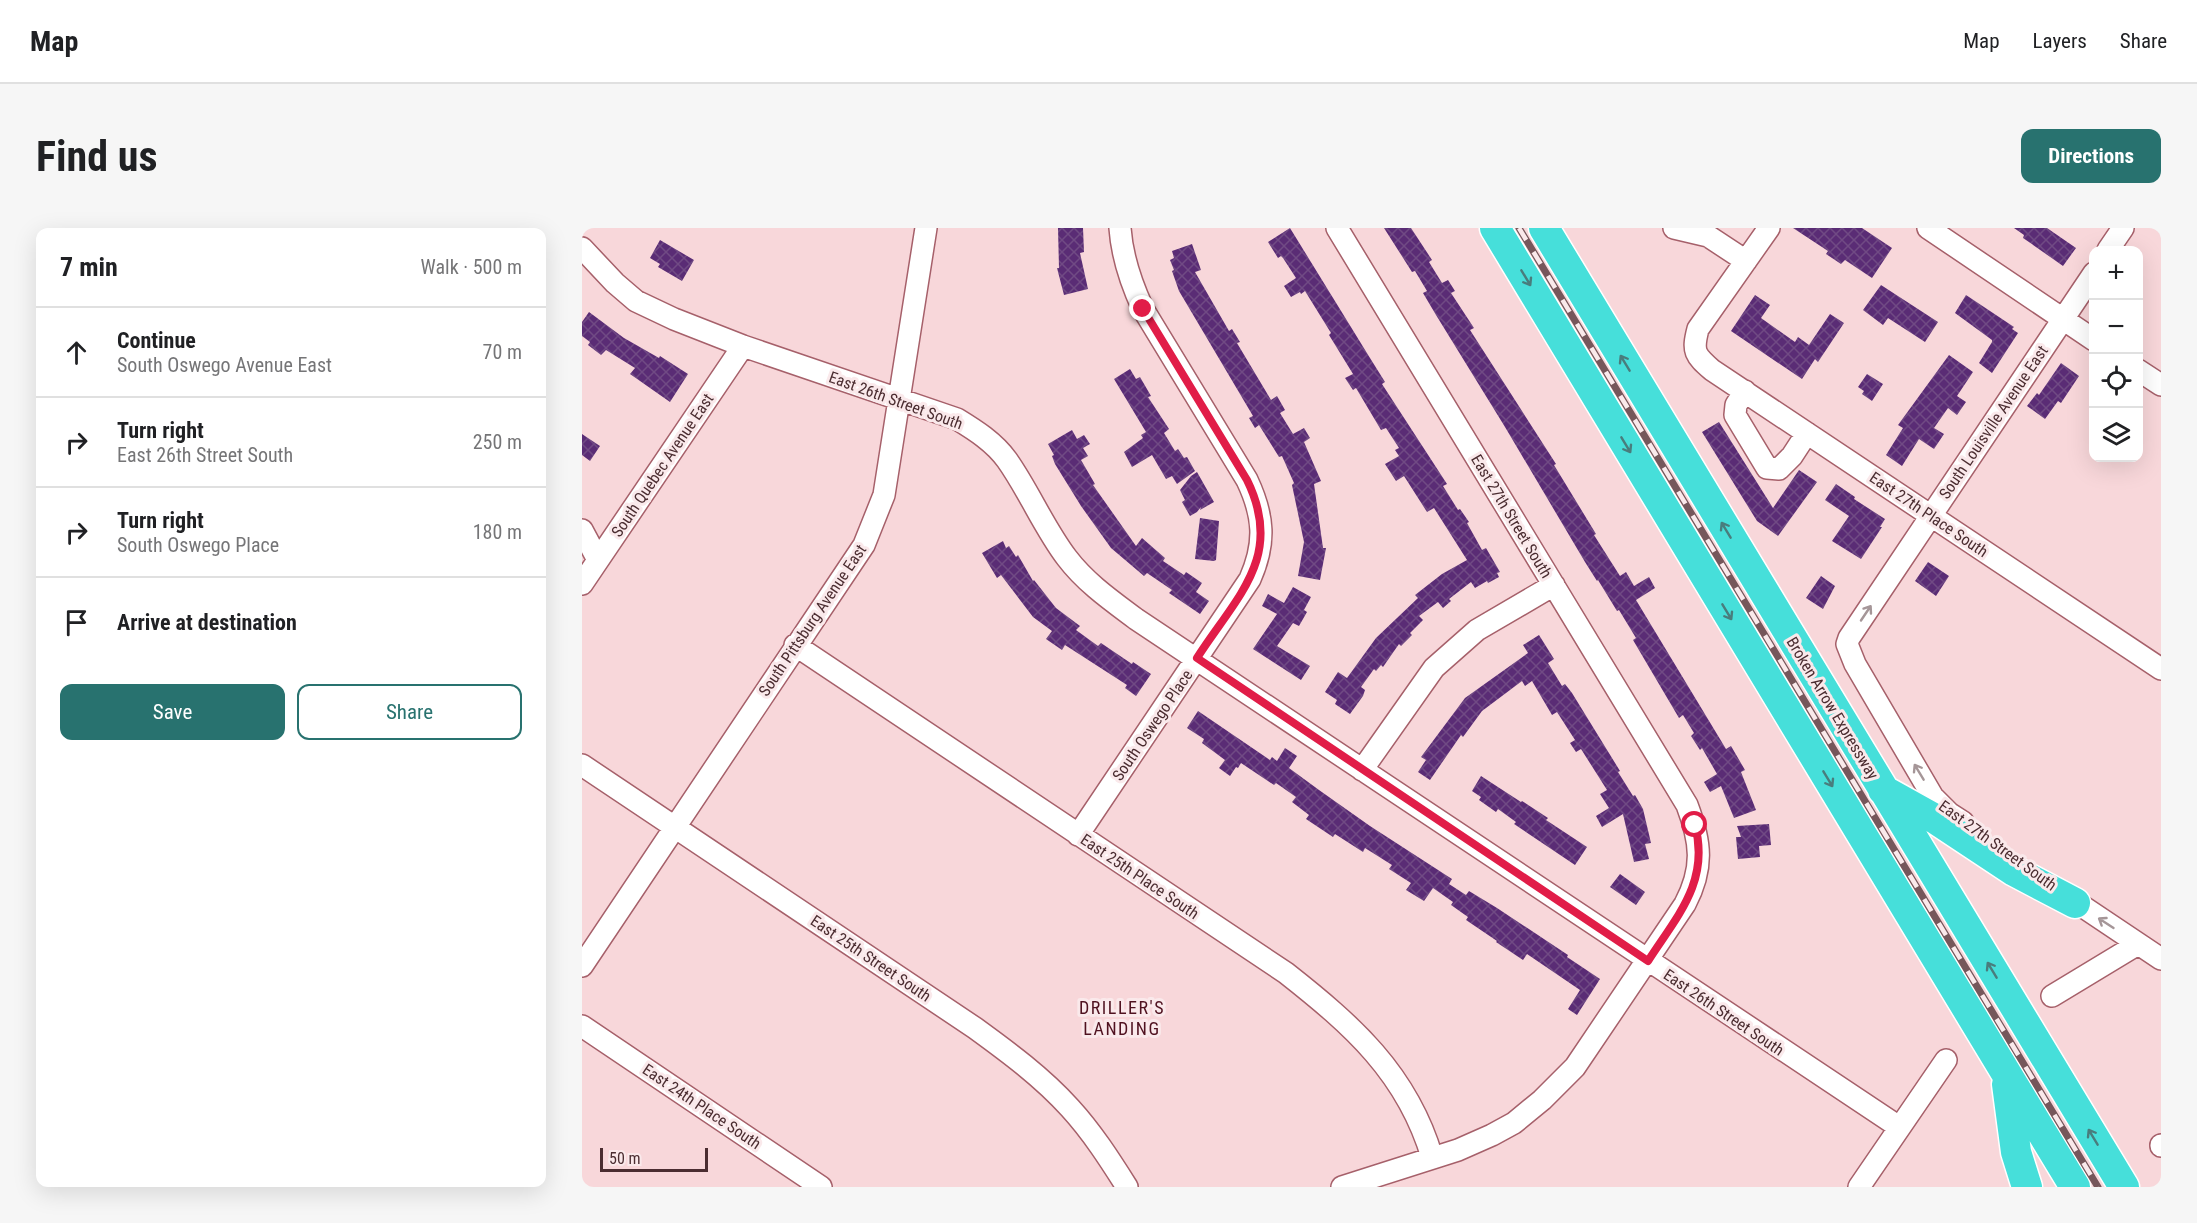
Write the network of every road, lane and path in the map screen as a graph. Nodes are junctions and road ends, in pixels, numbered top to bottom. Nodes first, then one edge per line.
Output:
1 (926, 228) edge
2 (1120, 228) edge
3 (1337, 228) edge
4 (1495, 228) edge
5 (1544, 228) edge
6 (1674, 228) edge
7 (1769, 228) edge
8 (1928, 228) edge
9 (2123, 228) edge
10 (2111, 246) edge
11 (582, 248) edge
12 (1746, 261) junction
13 (2089, 280) edge
14 (2063, 319) junction
15 (2089, 337) edge
16 (743, 346) junction
17 (2143, 373) edge
18 (2161, 385) edge
19 (1745, 391) junction
20 (901, 399) junction
21 (1807, 433) junction
22 (1931, 515) junction
23 (582, 530) edge
24 (598, 560) junction
25 (582, 584) edge
26 (1554, 585) junction
27 (795, 645) junction
28 (1197, 658) junction
29 (1855, 664) joint
30 (2161, 669) edge
31 (582, 765) edge
32 (1362, 770) junction
33 (1883, 790) junction
34 (674, 827) junction
35 (1078, 835) junction
36 (2074, 903) junction
37 (2138, 944) junction
38 (2160, 958) edge
39 (1648, 961) junction
40 (582, 966) edge
41 (2052, 996) dead end
42 (582, 1026) edge
43 (1946, 1060) dead end
44 (2005, 1071) junction
45 (1899, 1127) junction
46 (1432, 1157) junction
47 (821, 1187) edge
48 (1127, 1187) edge
49 (1342, 1187) edge
50 (1859, 1187) edge
51 (2027, 1187) edge
52 (2075, 1187) edge
53 (2124, 1187) edge

1 - 20 street, South Pittsburg Avenue East
2 - 28 street, South Oswego Place
3 - 26 street, East 27th Street South
4 -> 44 highway
33 -> 5 highway, Broken Arrow Expressway
6 - 12 street
7 - 12 street
8 - 14 street
9 - 10 street
11 - 16 street, East 26th Street South
12 - 19 street, East 27th Place South
13 - 14 street, South Louisville Avenue East
14 - 15 street
14 - 22 street, South Louisville Avenue East
16 - 20 street, East 26th Street South
16 - 24 street, South Quebec Avenue East
17 - 18 street
19 - 21 street, East 27th Place South
19 - 21 street
20 - 27 street, South Pittsburg Avenue East
20 - 28 street, East 26th Street South
21 - 22 street, East 27th Place South
29 -> 22 street, South Louisville Avenue East
22 - 30 street, East 27th Place South
23 - 24 street
24 - 25 street, South Quebec Avenue East
26 - 32 street
26 - 39 street, East 27th Street South
27 - 34 street, South Pittsburg Avenue East
27 - 35 street, East 25th Place South
28 - 32 street, East 26th Street South
28 - 35 street, South Oswego Place
36 -> 29 street, East 27th Street South
31 - 34 street, East 25th Street South
32 - 39 street, East 26th Street South
33 - 36 highway
53 -> 33 highway, Broken Arrow Expressway
34 - 40 street, South Pittsburg Avenue East
34 - 48 street, East 25th Street South
35 - 46 street, East 25th Place South
37 -> 36 street, East 27th Street South
37 - 38 street, East 27th Street South
37 - 41 street
39 - 45 street, East 26th Street South
39 - 46 street, East 27th Street South
42 - 47 street, East 24th Place South
43 - 45 street
44 - 51 highway
44 - 52 highway
45 - 50 street
46 - 49 street, East 27th Street South

